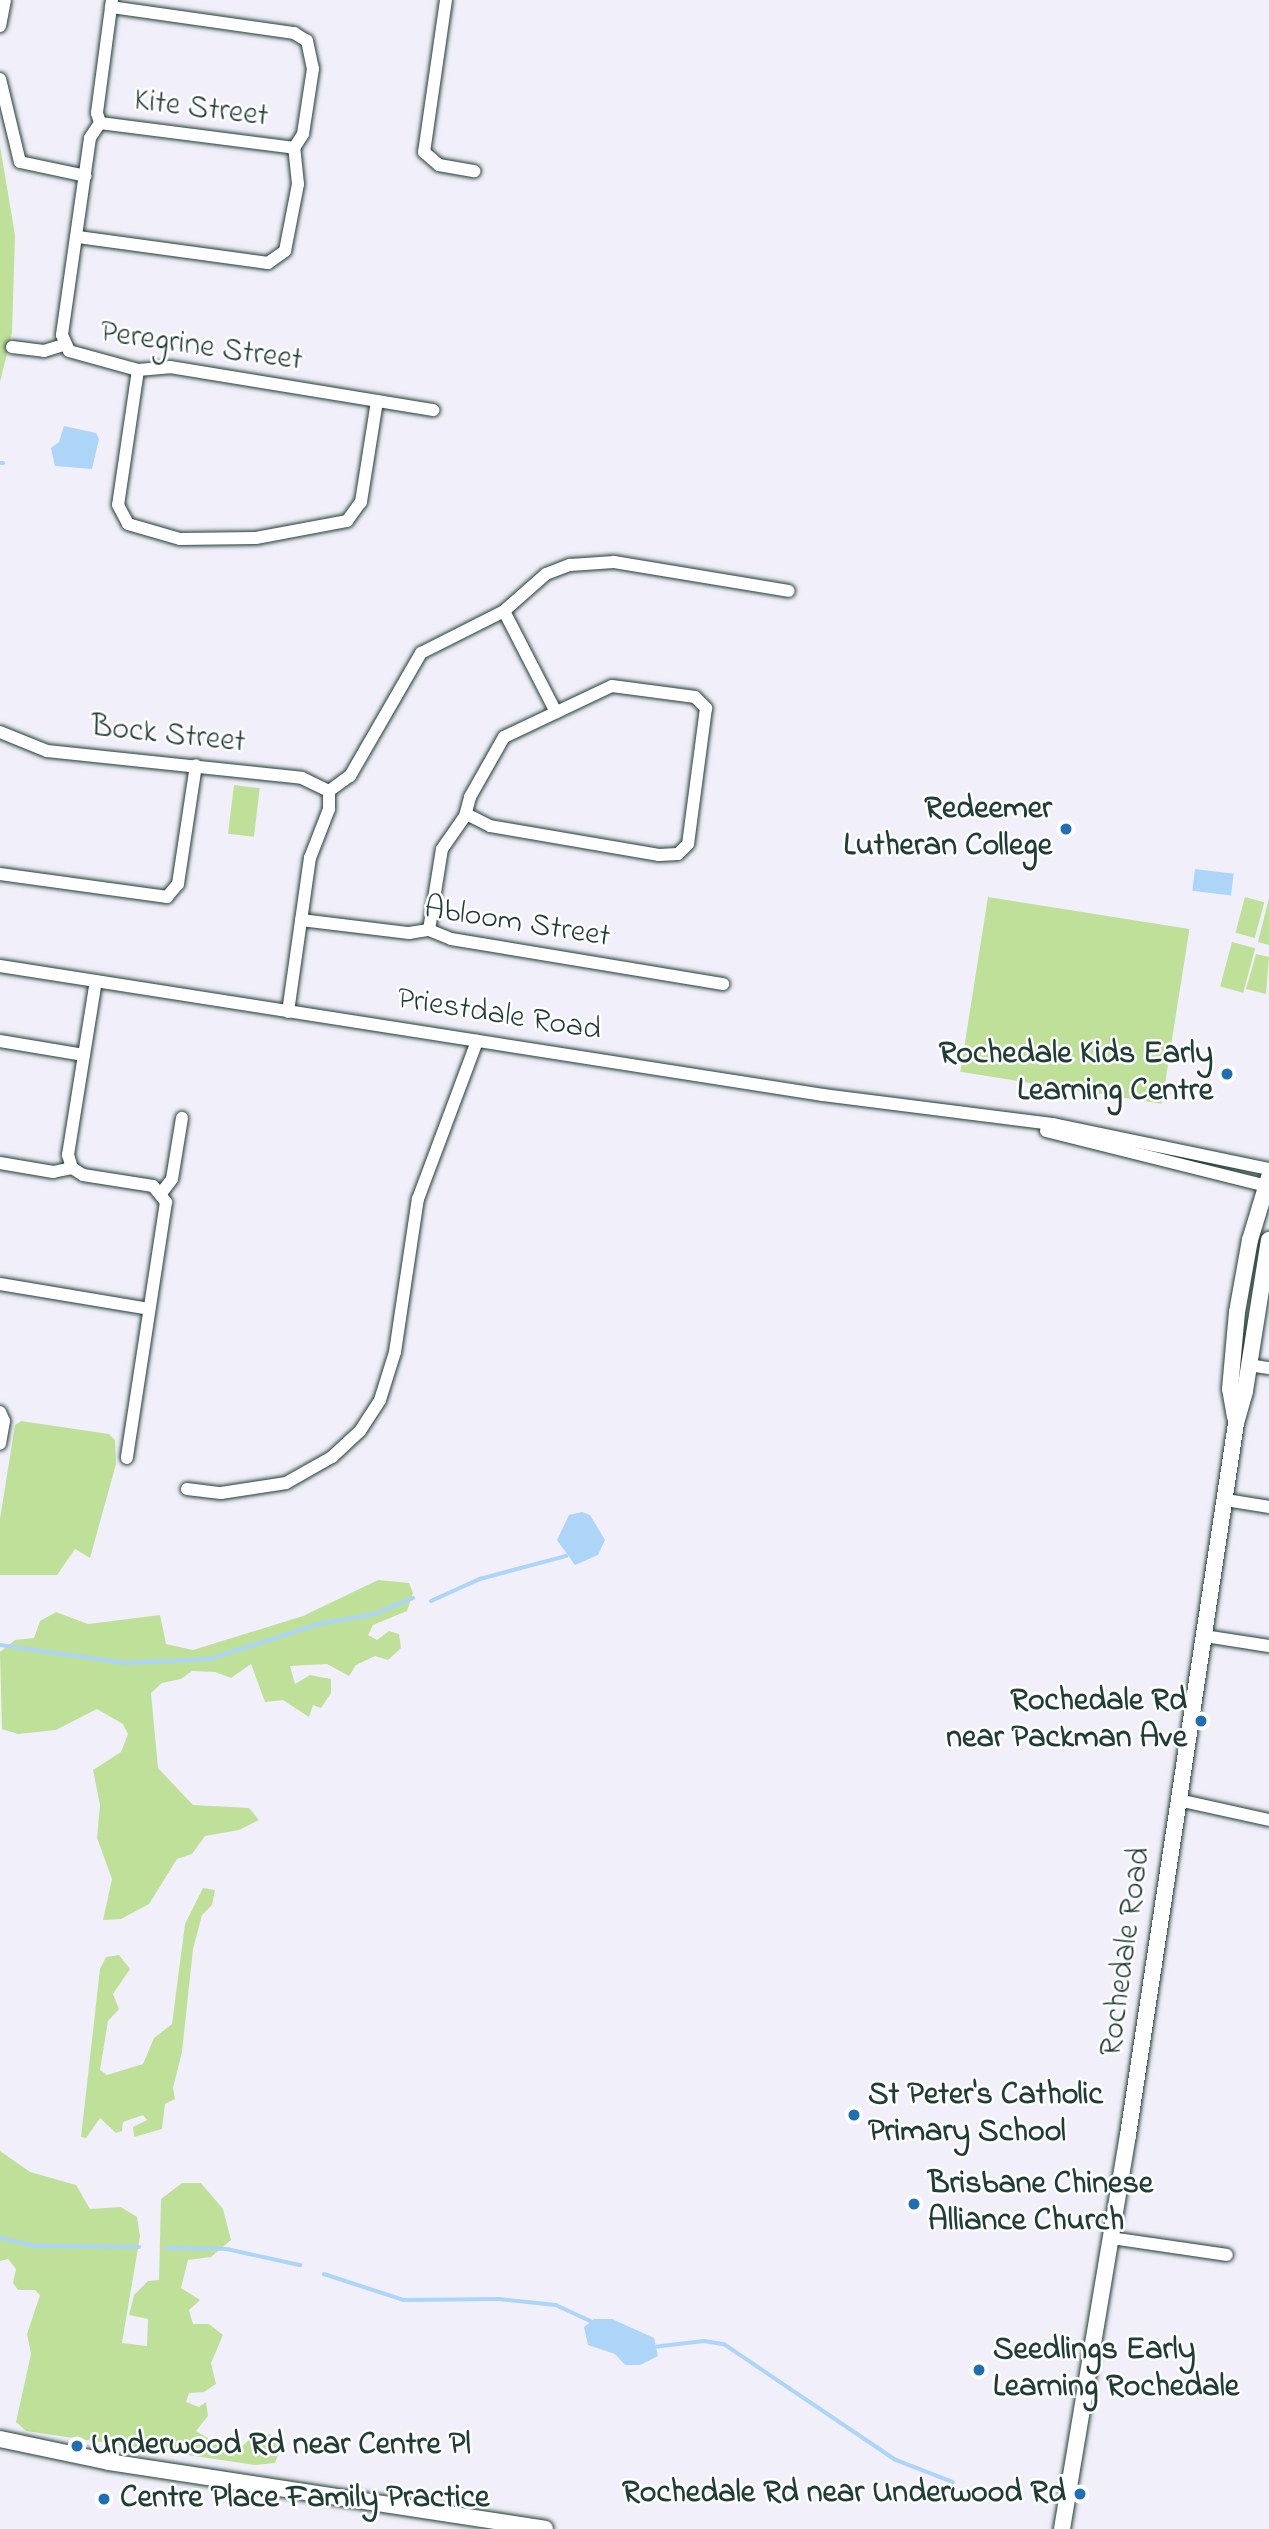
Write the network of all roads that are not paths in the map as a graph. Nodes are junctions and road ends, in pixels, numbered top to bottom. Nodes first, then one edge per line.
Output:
1 (5, 0) edge
2 (446, 0) edge
3 (111, 4) edge
4 (0, 26) edge
5 (0, 79) edge
6 (100, 123) junction
7 (294, 148) junction
8 (474, 171) dead end
9 (86, 176) junction
10 (78, 237) junction
11 (64, 345) junction
12 (12, 347) dead end
13 (138, 370) junction
14 (377, 401) junction
15 (434, 410) dead end
16 (789, 591) dead end
17 (504, 611) junction
18 (556, 712) junction
19 (0, 732) edge
20 (196, 765) junction
21 (329, 791) junction
22 (466, 814) junction
23 (0, 874) edge
24 (301, 920) junction
25 (429, 929) junction
26 (0, 966) edge
27 (96, 981) junction
28 (723, 984) dead end
29 (288, 1012) junction
30 (0, 1041) edge
31 (477, 1041) junction
32 (84, 1055) junction
33 (182, 1118) dead end
34 (991, 1118) junction
35 (0, 1163) edge
36 (72, 1168) junction
37 (1269, 1169) edge
38 (1268, 1183) edge
39 (162, 1192) junction
40 (1269, 1240) edge
41 (0, 1284) edge
42 (149, 1309) junction
43 (1248, 1365) junction
44 (1269, 1368) edge
45 (0, 1412) edge
46 (1236, 1423) junction
47 (0, 1444) edge
48 (127, 1458) dead end
49 (187, 1489) dead end
50 (1226, 1500) junction
51 (1269, 1507) edge
52 (1205, 1636) junction
53 (1269, 1646) edge
54 (1178, 1800) junction
55 (1269, 1820) edge
56 (1111, 2238) junction
57 (1227, 2255) dead end
58 (0, 2440) edge
59 (0, 2449) edge
60 (109, 2462) junction
61 (545, 2529) edge
62 (1062, 2529) edge

1 - 4 street
2 - 8 street
3 - 6 street, Peregrine Street
3 - 7 street
5 - 9 street
6 - 7 street, Kite Street
6 - 9 street, Peregrine Street
7 - 10 street
9 - 10 street, Peregrine Street
10 - 11 street, Peregrine Street
11 - 12 street
11 - 13 street, Peregrine Street
13 - 14 street, Peregrine Street
13 - 14 street
14 - 15 street, Peregrine Street
16 - 17 street
17 - 18 street
17 - 21 street
18 - 22 street
18 - 22 street
19 - 20 street, Bock Street
20 - 21 street, Bock Street
20 - 23 street
21 - 24 street
22 - 25 street
24 - 25 street, Abloom Street
24 - 29 street
25 - 28 street, Abloom Street
26 - 27 street, Priestdale Road
27 - 29 street, Priestdale Road
27 - 32 street
29 - 31 street, Priestdale Road
30 - 32 street
31 - 34 street, Priestdale Road
31 - 49 street
32 - 36 street
33 - 39 street
34 - 37 street, Priestdale Road
34 - 38 street, Priestdale Road
35 - 36 street
36 - 39 street
38 - 46 main road, Rochedale Road
39 - 42 street
40 - 43 main road, Rochedale Road
41 - 42 street
42 - 48 street
43 - 44 street
43 - 46 main road, Rochedale Road
45 - 47 street
46 - 50 main road, Rochedale Road
50 - 51 street
50 - 52 main road, Rochedale Road
52 - 53 street
52 - 54 main road, Rochedale Road
54 - 55 street
54 - 56 main road, Rochedale Road
56 - 57 street
56 - 62 main road, Rochedale Road
58 - 60 main road
59 - 60 main road
60 - 61 main road

